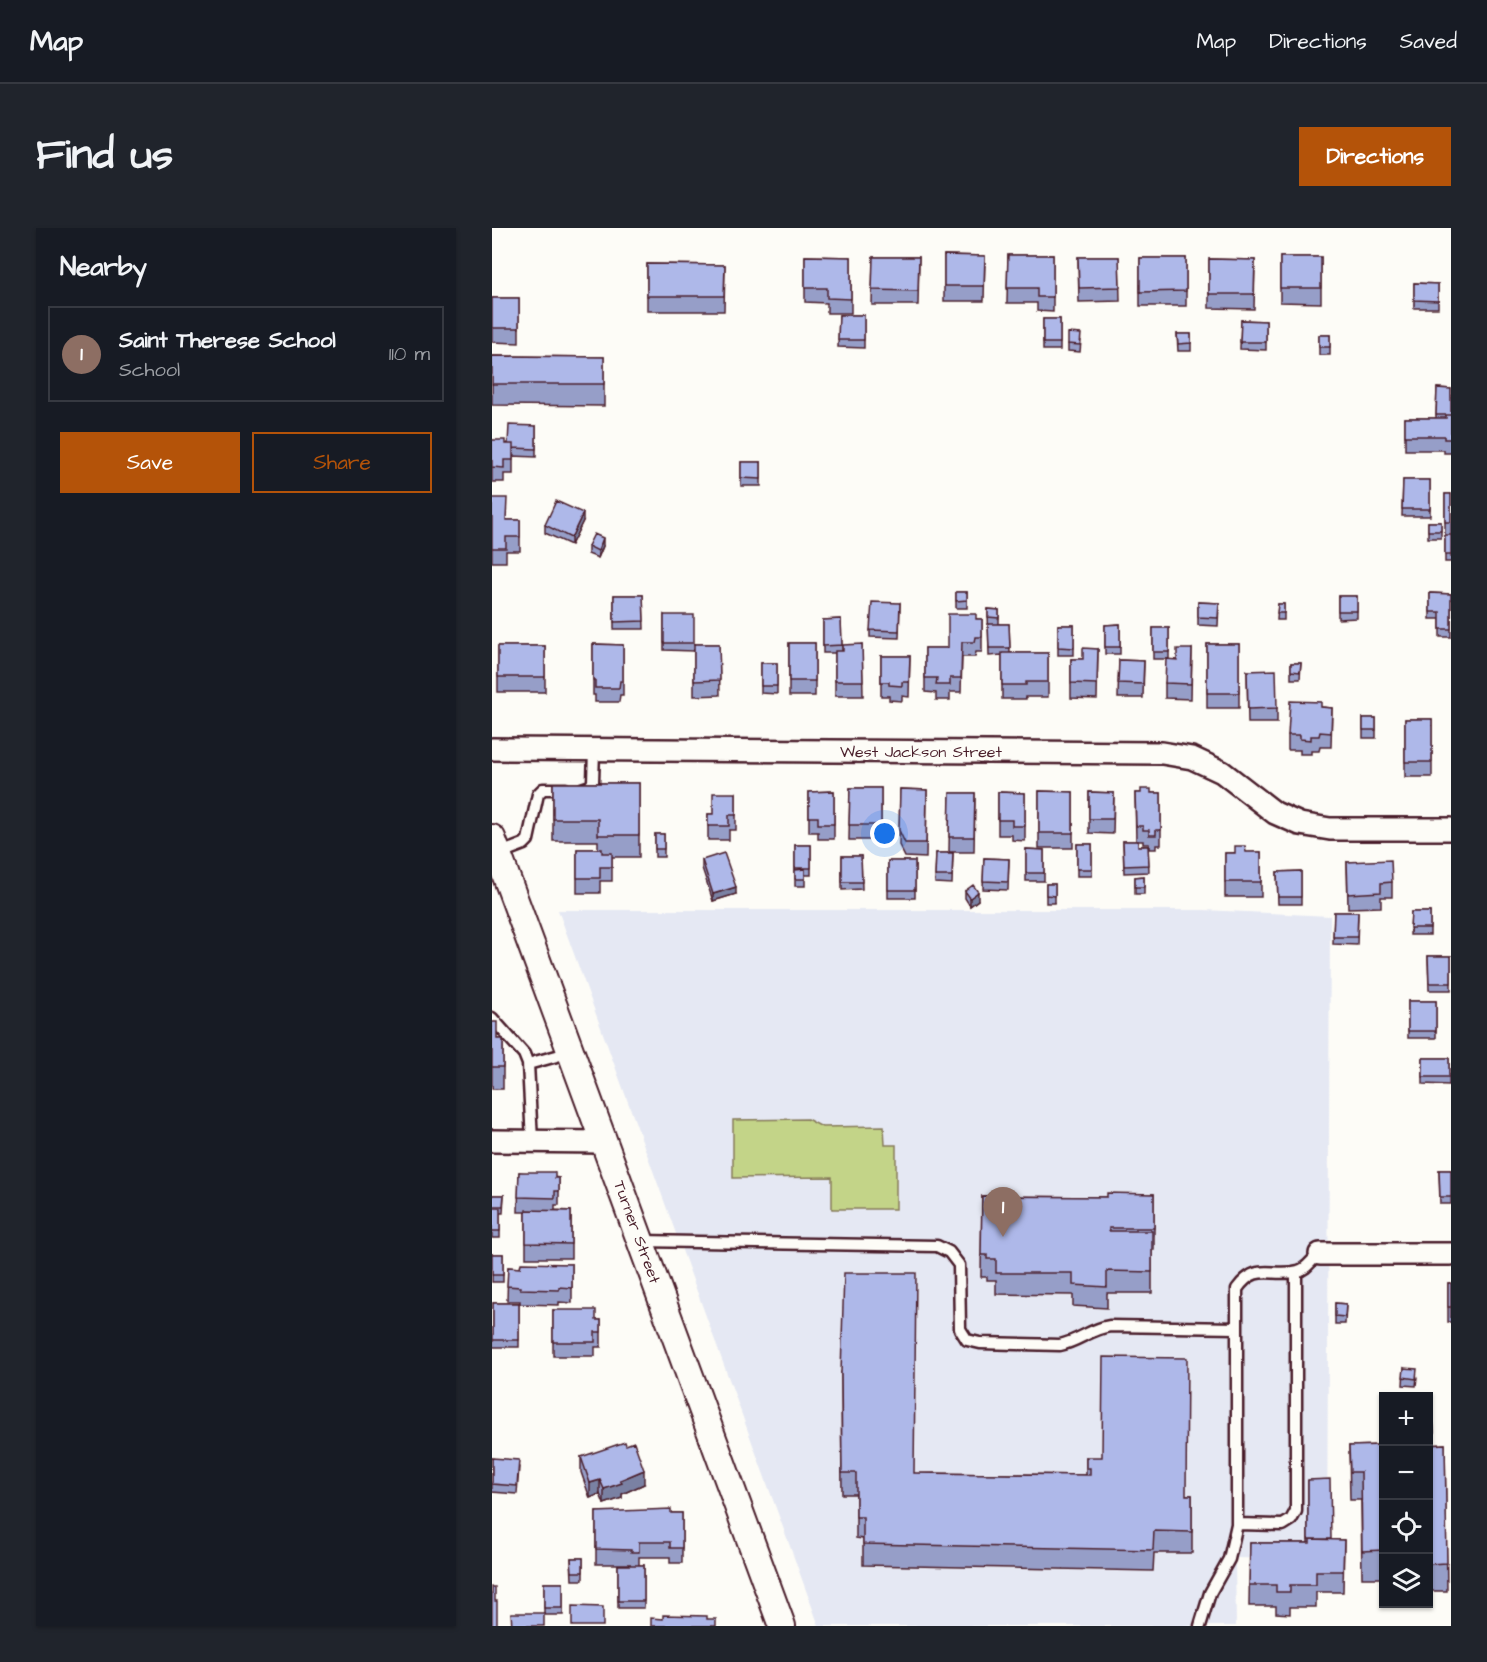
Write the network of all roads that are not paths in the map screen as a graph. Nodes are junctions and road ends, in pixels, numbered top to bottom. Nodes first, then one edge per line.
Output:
1 (492, 749) edge
2 (594, 750) junction
3 (1451, 829) edge
4 (495, 846) edge
5 (492, 1018) edge
6 (571, 1052) junction
7 (528, 1064) junction
8 (492, 1141) edge
9 (531, 1141) junction
10 (604, 1142) junction
11 (641, 1241) junction
12 (1320, 1254) joint
13 (1451, 1254) edge
14 (1296, 1272) junction
15 (1237, 1328) junction
16 (1237, 1524) junction
17 (782, 1626) edge
18 (1200, 1626) edge

1 - 2 street, West Jackson Street
2 - 3 street, West Jackson Street
2 - 4 lane
4 - 6 street, Turner Street
5 - 7 lane
6 - 7 lane
6 - 10 street, Turner Street
7 - 9 lane
8 - 9 street
9 - 10 street
10 - 11 street, Turner Street
11 - 15 lane
11 - 17 street, Turner Street
12 - 13 street
12 - 14 lane
14 - 15 lane
14 - 16 lane
15 - 16 lane
16 - 18 lane

